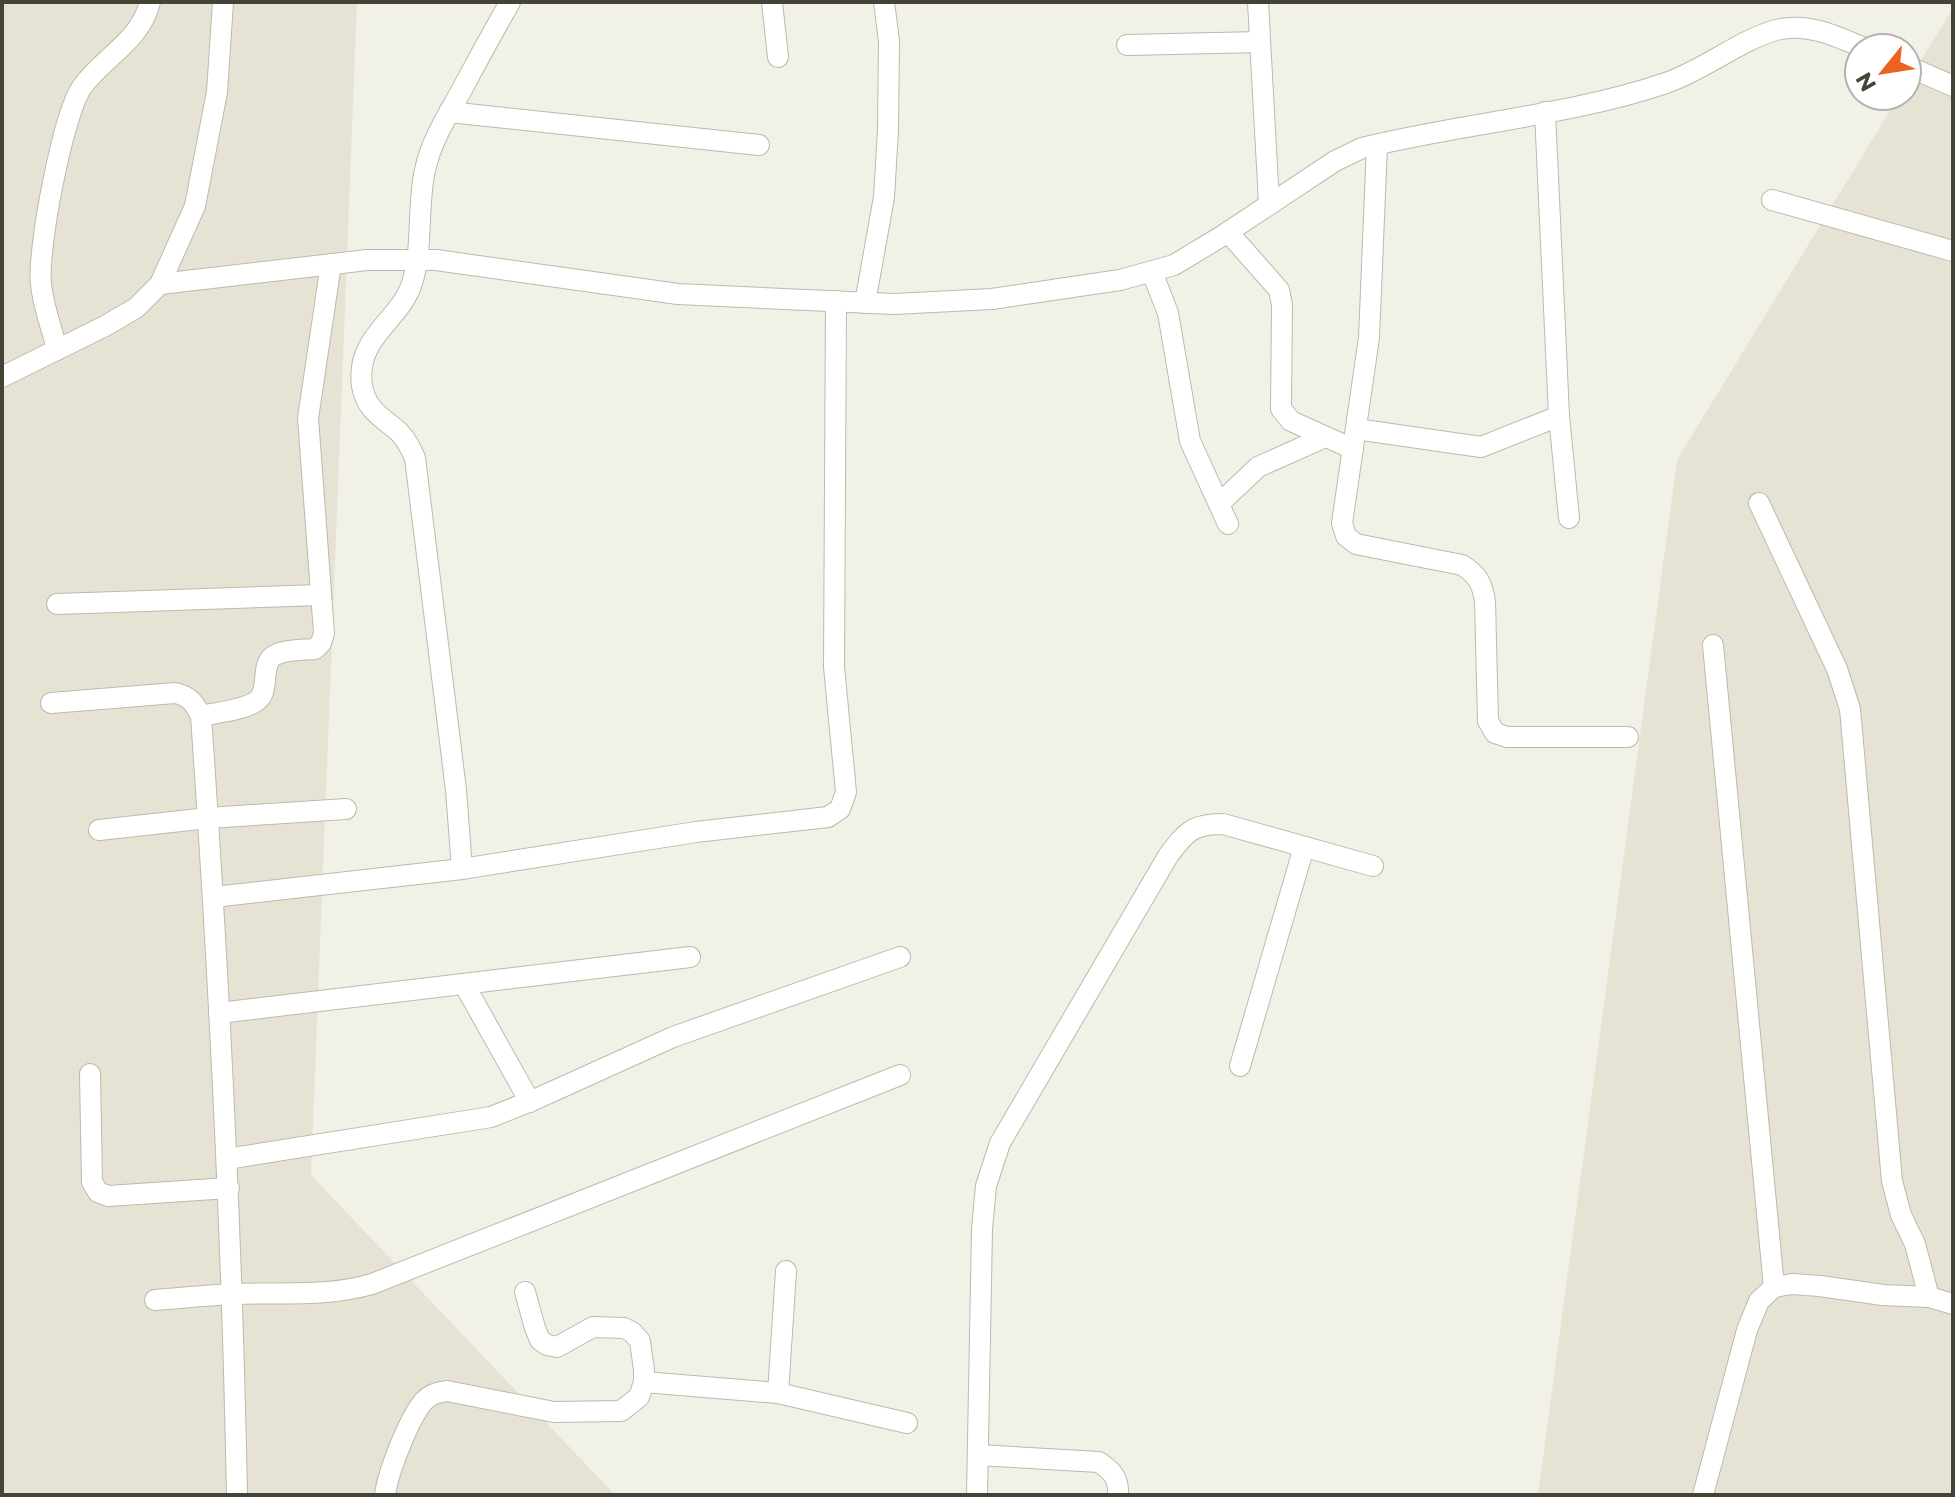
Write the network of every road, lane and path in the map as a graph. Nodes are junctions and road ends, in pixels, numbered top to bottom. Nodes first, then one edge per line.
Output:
1 (150, 2) edge
2 (223, 2) edge
3 (510, 2) edge
4 (772, 2) edge
5 (884, 2) edge
6 (1258, 2) edge
7 (1843, 39) edge
8 (1260, 42) junction
9 (1127, 45) dead end
10 (778, 57) dead end
11 (1923, 73) edge
12 (1953, 86) edge
13 (449, 112) junction
14 (1545, 112) junction
15 (759, 145) dead end
16 (1377, 145) junction
17 (1772, 200) dead end
18 (1269, 204) junction
19 (1228, 232) junction
20 (1953, 251) edge
21 (416, 259) junction
22 (331, 264) junction
23 (1152, 272) junction
24 (160, 284) junction
25 (836, 301) junction
26 (865, 303) junction
27 (57, 350) junction
28 (2, 377) edge
29 (1559, 416) junction
30 (1325, 437) junction
31 (1355, 439) junction
32 (1759, 503) dead end
33 (1219, 504) junction
34 (1569, 518) dead end
35 (1228, 524) dead end
36 (319, 595) junction
37 (57, 604) dead end
38 (1713, 645) dead end
39 (51, 703) dead end
40 (201, 716) junction
41 (1628, 737) dead end
42 (346, 809) dead end
43 (208, 818) junction
44 (99, 830) dead end
45 (1304, 847) junction
46 (1373, 866) dead end
47 (462, 869) junction
48 (214, 897) junction
49 (690, 957) dead end
50 (900, 957) dead end
51 (464, 984) junction
52 (219, 1013) junction
53 (1240, 1066) dead end
54 (90, 1074) dead end
55 (900, 1075) dead end
56 (530, 1102) junction
57 (227, 1159) junction
58 (229, 1188) junction
59 (786, 1271) dead end
60 (1774, 1287) junction
61 (525, 1292) dead end
62 (233, 1294) junction
63 (1929, 1297) junction
64 (155, 1300) dead end
65 (1953, 1302) edge
66 (644, 1382) junction
67 (778, 1393) junction
68 (907, 1423) dead end
69 (978, 1455) junction
70 (237, 1495) edge
71 (385, 1495) edge
72 (977, 1495) edge
73 (1118, 1495) edge
74 (1703, 1495) edge

1 - 27 street
2 - 24 street
3 - 13 street
4 - 10 street
5 - 26 street
6 - 8 street
7 - 14 street
8 - 9 street
8 - 18 street
11 - 12 street
13 - 15 street
13 - 21 street
14 - 16 street
14 - 29 street
16 - 18 street
16 - 31 street
17 - 20 street
18 - 19 street
19 - 23 street
19 - 30 street
21 - 22 street
21 - 25 street
21 - 47 street
22 - 24 street
22 - 36 street
23 - 26 street
23 - 33 street
24 - 27 street
25 - 26 street
25 - 47 street
27 - 28 street
29 - 31 street
29 - 34 street
30 - 31 street
30 - 33 street
31 - 41 street
32 - 63 street
33 - 35 street
36 - 37 street
36 - 40 street
38 - 60 street
39 - 40 street
40 - 43 street
42 - 43 street
43 - 44 street
43 - 48 street
45 - 46 street
45 - 53 street
45 - 69 street
47 - 48 street
48 - 52 street
49 - 51 street
50 - 56 street
51 - 52 street
51 - 56 street
52 - 57 street
54 - 58 street
55 - 62 street
56 - 57 street
57 - 58 street
58 - 62 street
59 - 67 street
60 - 63 street
60 - 74 street
61 - 66 street
62 - 64 street
62 - 70 street
63 - 65 street
66 - 67 street
66 - 71 street
67 - 68 street
69 - 72 street
69 - 73 street

